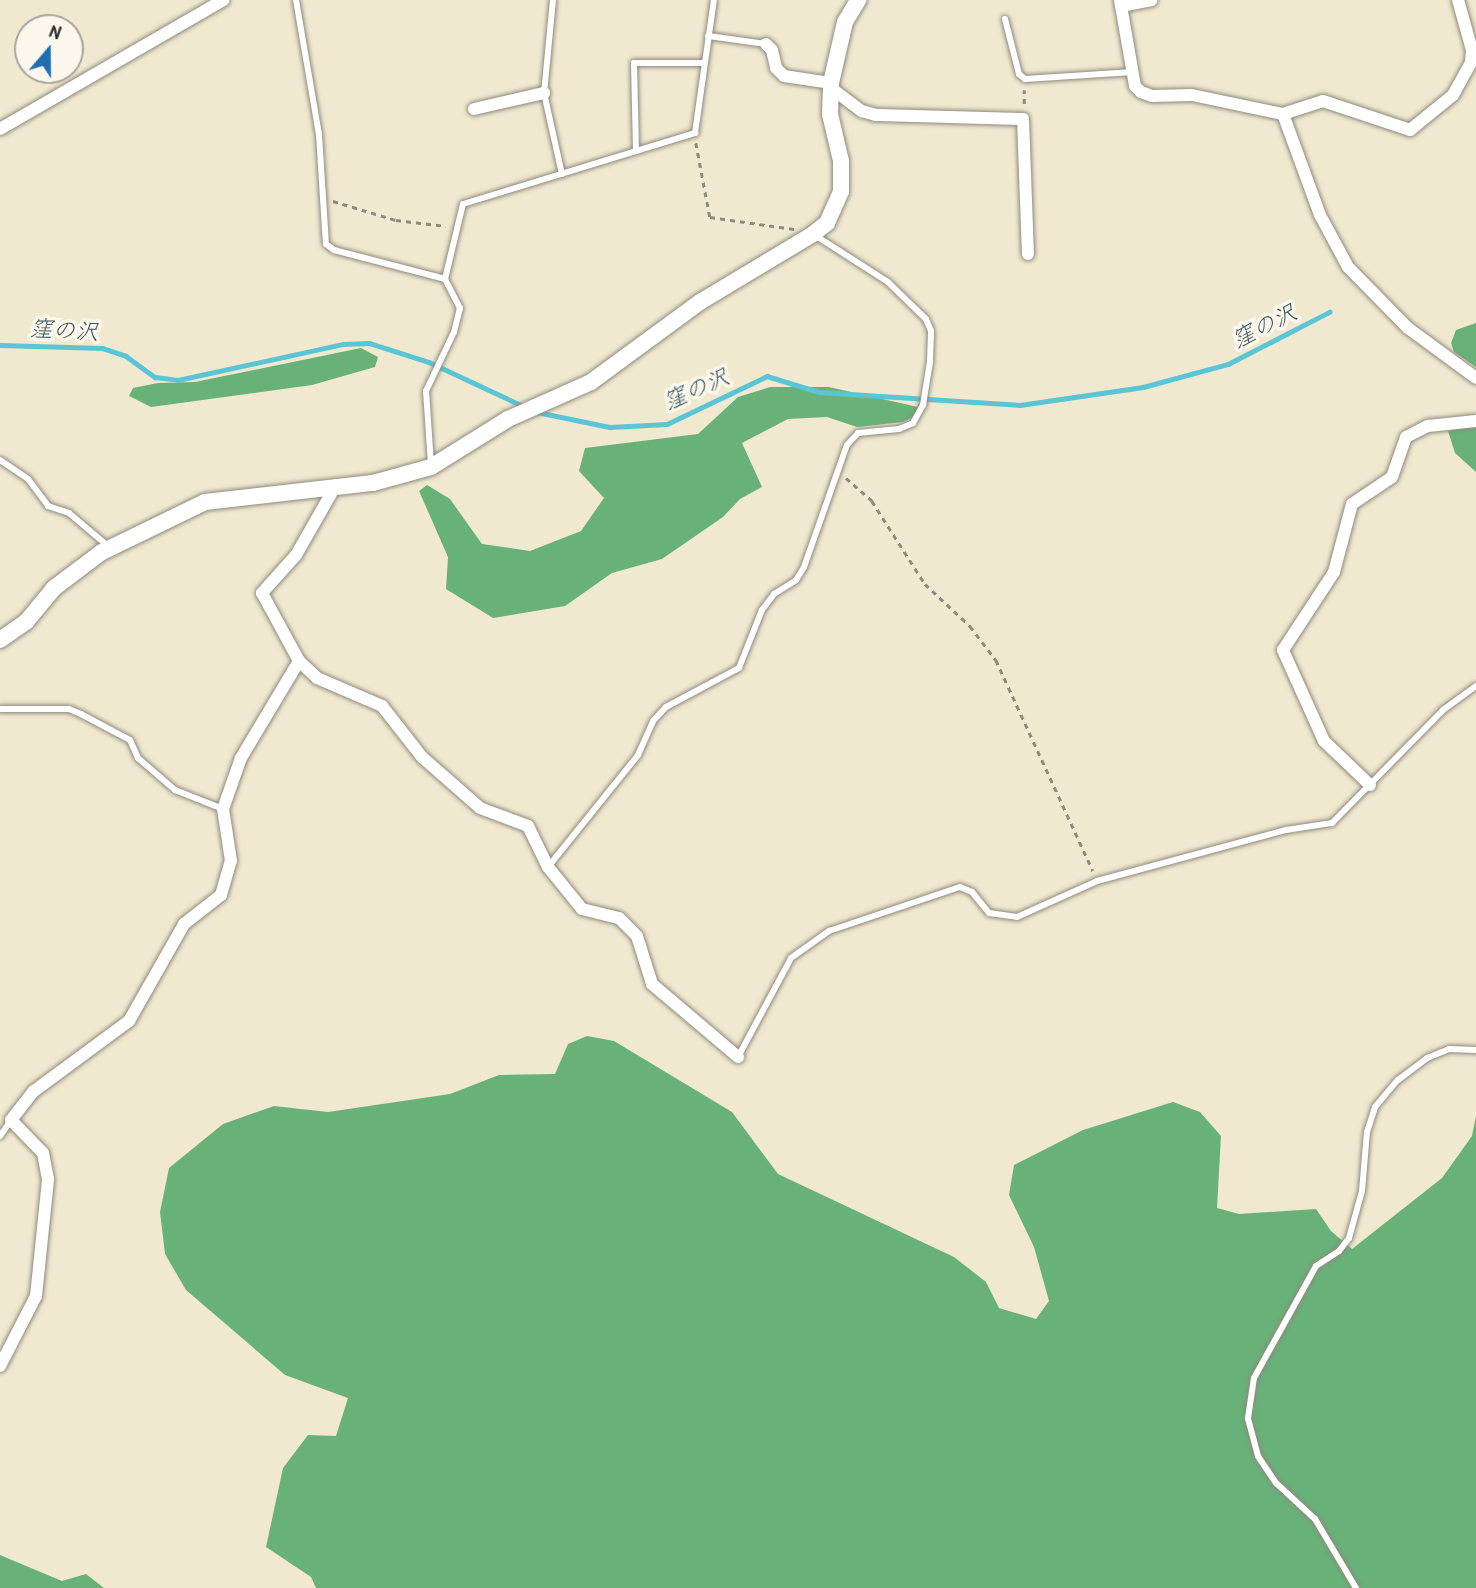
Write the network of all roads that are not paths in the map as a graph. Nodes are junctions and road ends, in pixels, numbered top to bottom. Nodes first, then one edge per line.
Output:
1 (223, 0) edge
2 (296, 0) edge
3 (553, 0) edge
4 (714, 0) edge
5 (858, 0) edge
6 (1151, 0) edge
7 (1458, 0) edge
8 (1121, 3) edge
9 (1005, 19) dead end
10 (708, 36) junction
11 (766, 44) joint
12 (1474, 60) edge
13 (704, 63) junction
14 (1133, 72) junction
15 (831, 85) junction
16 (544, 93) junction
17 (474, 109) dead end
18 (1283, 114) junction
19 (0, 129) edge
20 (636, 151) junction
21 (562, 174) junction
22 (813, 234) junction
23 (1028, 254) dead end
24 (445, 279) junction
25 (1476, 378) edge
26 (1476, 421) edge
27 (0, 460) edge
28 (431, 467) junction
29 (337, 485) junction
30 (109, 548) junction
31 (0, 640) edge
32 (299, 661) junction
33 (1476, 687) edge
34 (0, 709) edge
35 (1370, 785) junction
36 (223, 809) junction
37 (548, 867) junction
38 (1476, 1050) edge
39 (738, 1057) joint
40 (11, 1120) junction
41 (0, 1136) edge
42 (0, 1366) edge
43 (1356, 1588) edge

1 - 19 street
2 - 24 lane
3 - 16 lane
4 - 10 lane
5 - 15 street
6 - 8 street
7 - 12 street
8 - 14 street
9 - 14 lane
10 - 11 lane
10 - 13 lane
11 - 15 street
12 - 18 street
13 - 20 lane
13 - 20 lane
14 - 18 street
15 - 22 street
15 - 23 street
16 - 17 street
16 - 21 lane
18 - 25 street
20 - 21 lane
21 - 24 lane
22 - 28 street
22 - 37 lane
24 - 28 lane
26 - 35 street
27 - 30 lane
28 - 29 street
29 - 30 street
29 - 32 street
30 - 31 street
32 - 36 street
32 - 37 street
33 - 35 lane
34 - 36 lane
35 - 39 lane
36 - 40 street
37 - 39 street
38 - 43 lane
40 - 41 lane
40 - 42 street

